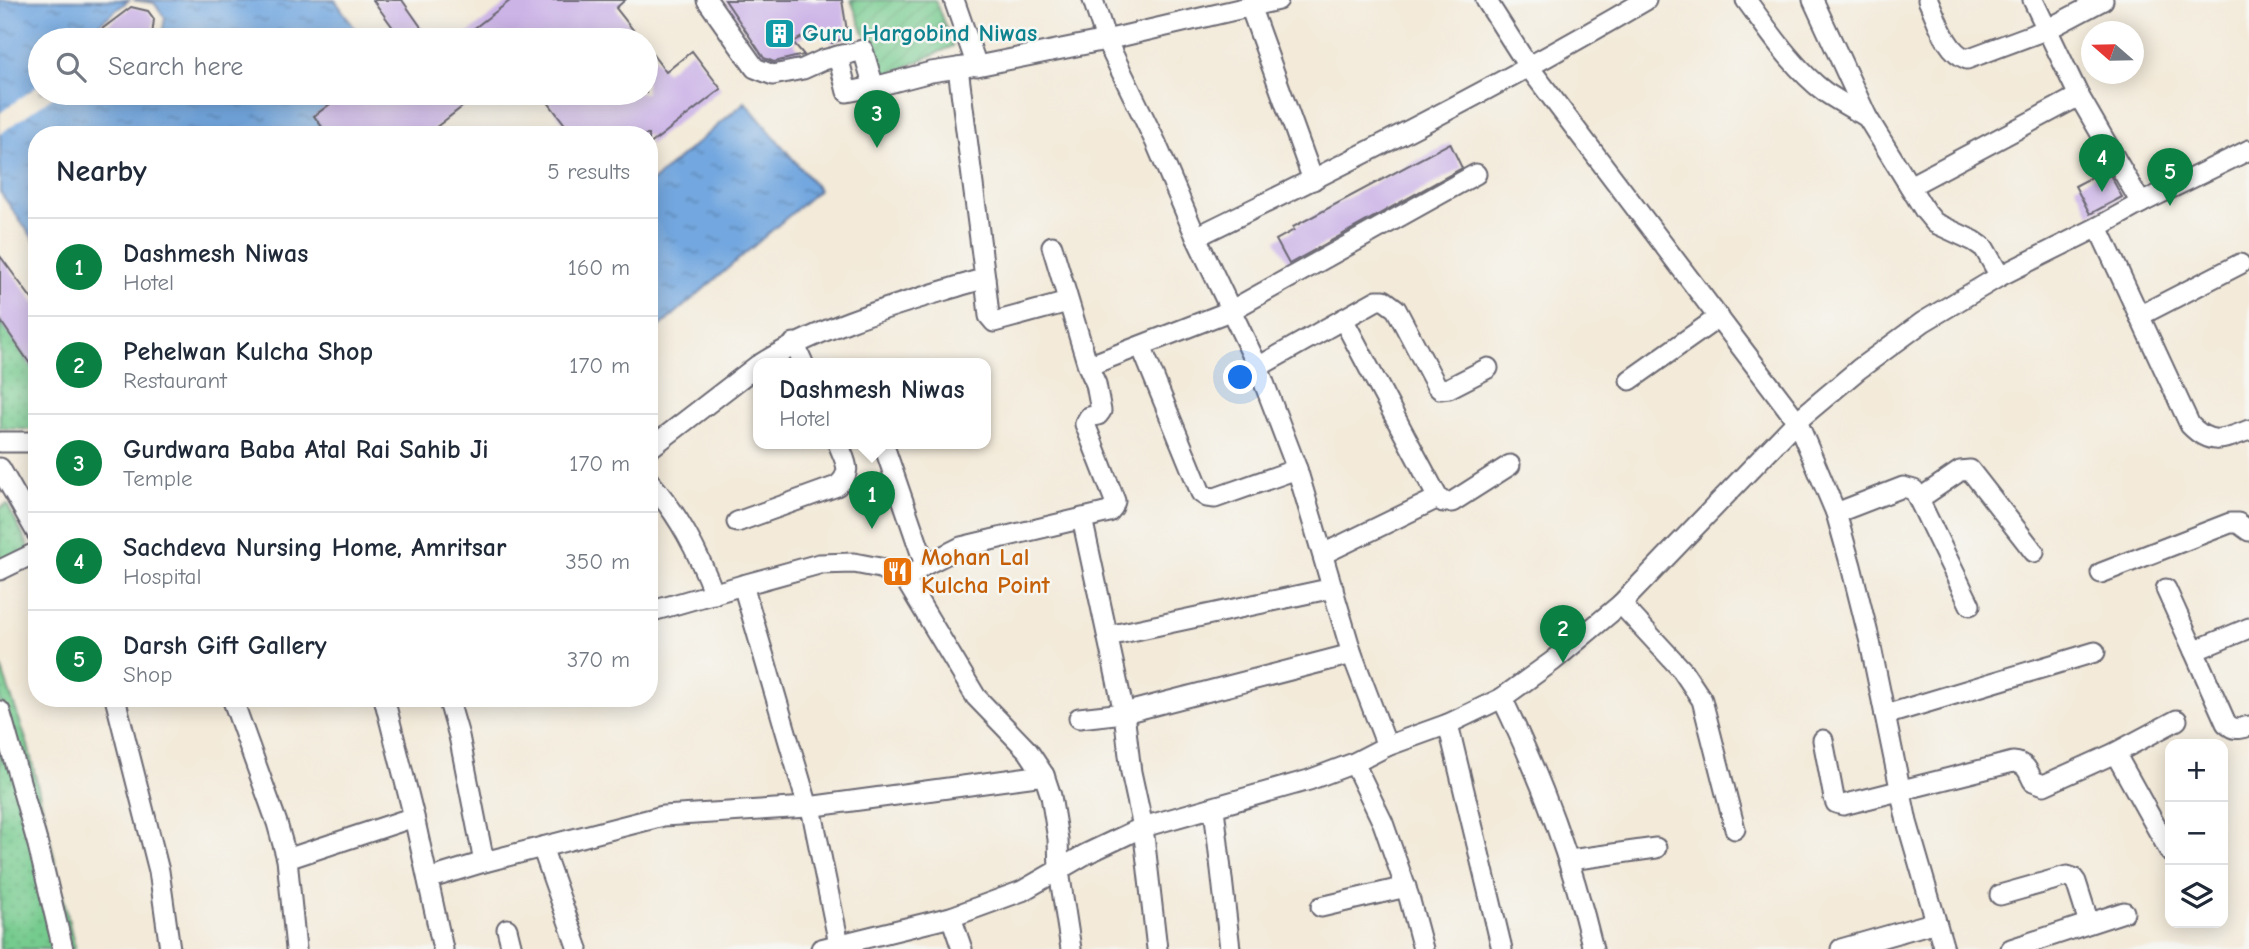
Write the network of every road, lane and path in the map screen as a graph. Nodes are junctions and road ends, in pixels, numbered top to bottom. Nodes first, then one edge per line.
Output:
1 (707, 0) edge
2 (954, 0) edge
3 (1093, 0) edge
4 (1278, 0) edge
5 (1486, 0) edge
6 (1646, 0) edge
7 (1746, 0) edge
8 (1813, 0) edge
9 (1928, 0) edge
10 (2033, 0) edge
11 (2103, 0) edge
12 (1250, 6) junction
13 (2048, 29) junction
14 (1106, 40) junction
15 (838, 56) junction
16 (1528, 66) junction
17 (968, 67) junction
18 (874, 87) junction
19 (2079, 96) junction
20 (1867, 117) junction
21 (2249, 150) edge
22 (1476, 174) dead end
23 (1313, 180) junction
24 (1910, 186) junction
25 (2141, 202) junction
26 (2098, 227) junction
27 (1196, 237) junction
28 (1052, 246) dead end
29 (2240, 264) dead end
30 (2000, 276) junction
31 (985, 278) junction
32 (1069, 302) junction
33 (1230, 311) junction
34 (2139, 316) junction
35 (1719, 317) junction
36 (1343, 319) junction
37 (793, 343) junction
38 (1141, 346) junction
39 (769, 358) edge
40 (800, 358) edge
41 (1088, 366) junction
42 (1258, 367) junction
43 (1488, 368) dead end
44 (753, 369) edge
45 (1630, 380) dead end
46 (1797, 421) junction
47 (2249, 430) edge
48 (0, 442) edge
49 (28, 442) edge
50 (658, 442) edge
51 (840, 449) edge
52 (885, 449) edge
53 (1510, 465) dead end
54 (0, 468) edge
55 (1297, 469) junction
56 (658, 491) edge
57 (1438, 498) junction
58 (1919, 499) junction
59 (1836, 513) junction
60 (28, 517) edge
61 (1082, 518) junction
62 (737, 522) dead end
63 (2249, 531) edge
64 (2034, 552) dead end
65 (1323, 554) junction
66 (28, 556) edge
67 (925, 565) junction
68 (0, 570) edge
69 (2101, 573) dead end
70 (905, 579) junction
71 (743, 585) junction
72 (1333, 588) junction
73 (2166, 589) dead end
74 (714, 594) junction
75 (1621, 604) junction
76 (1970, 605) dead end
77 (658, 610) edge
78 (2249, 628) edge
79 (1108, 636) junction
80 (2194, 650) junction
81 (2095, 652) dead end
82 (1352, 654) junction
83 (1502, 698) junction
84 (117, 707) edge
85 (235, 707) edge
86 (386, 707) edge
87 (451, 707) edge
88 (0, 711) edge
89 (1124, 713) junction
90 (1885, 715) junction
91 (1079, 718) dead end
92 (2177, 720) dead end
93 (1448, 724) junction
94 (2249, 726) edge
95 (1823, 740) dead end
96 (1387, 746) junction
97 (2115, 753) junction
98 (1354, 763) junction
99 (1044, 775) junction
100 (1899, 790) junction
101 (808, 807) junction
102 (1214, 808) junction
103 (414, 817) junction
104 (1143, 827) junction
105 (1735, 829) dead end
106 (2165, 843) edge
107 (542, 847) junction
108 (1656, 848) dead end
109 (286, 859) junction
110 (1570, 860) junction
111 (484, 862) junction
112 (1059, 871) junction
113 (428, 880) junction
114 (1406, 887) junction
115 (2000, 895) dead end
116 (1321, 907) dead end
117 (2124, 912) dead end
118 (951, 916) junction
119 (1936, 922) junction
120 (2089, 923) junction
121 (507, 929) dead end
122 (833, 947) edge
123 (63, 949) edge
124 (170, 949) edge
125 (296, 949) edge
126 (443, 949) edge
127 (512, 949) edge
128 (578, 949) edge
129 (962, 949) edge
130 (1071, 949) edge
131 (1157, 949) edge
132 (1230, 949) edge
133 (1423, 949) edge
134 (1502, 949) edge
135 (1593, 949) edge
136 (1841, 949) edge
137 (1944, 949) edge
138 (2011, 949) edge

1 - 15 street
2 - 17 street
3 - 14 street
4 - 12 street
5 - 16 street
6 - 16 street
7 - 20 street
8 - 20 street
9 - 13 street
10 - 13 street
11 - 13 street
12 - 14 street
12 - 23 street
13 - 19 street
14 - 17 street
14 - 27 street
15 - 18 street
15 - 18 street
16 - 23 street
16 - 35 street
17 - 18 street
17 - 31 street
19 - 24 street
19 - 25 street
20 - 24 street
21 - 25 street
22 - 33 street
23 - 27 street
24 - 30 street
25 - 26 street
26 - 30 street
26 - 34 street
27 - 33 street
28 - 32 street
29 - 34 street
30 - 46 street
31 - 32 street
31 - 37 street
32 - 41 street
33 - 38 street
33 - 42 street
34 - 47 street
35 - 45 street
35 - 46 street
36 - 42 street
36 - 43 street
36 - 57 street
37 - 39 street
37 - 40 street
38 - 41 street
38 - 55 street
41 - 61 street
42 - 55 street
44 - 50 street
46 - 59 street
46 - 75 street
48 - 49 street
51 - 62 street
52 - 67 street
53 - 57 street
54 - 60 street
55 - 65 street
56 - 74 street
57 - 65 street
58 - 59 street
58 - 64 street
58 - 76 street
59 - 90 street
61 - 67 street
61 - 79 street
63 - 69 street
65 - 72 street
66 - 68 street
67 - 70 street
70 - 71 street
70 - 99 street
71 - 74 street
71 - 101 street
72 - 79 street
72 - 82 street
73 - 80 street
74 - 77 street
75 - 83 street
75 - 105 street
78 - 80 street
79 - 89 street
80 - 94 street
81 - 90 street
82 - 89 street
82 - 96 street
83 - 93 street
83 - 110 street
84 - 124 street
85 - 109 street
86 - 103 street
87 - 111 street
88 - 123 street
89 - 91 street
89 - 104 street
90 - 100 street
92 - 97 street
93 - 96 street
93 - 134 street
95 - 100 street
96 - 98 street
97 - 100 street
97 - 106 street
98 - 102 street
98 - 114 street
99 - 101 street
99 - 112 street
100 - 119 street
101 - 107 street
101 - 122 street
102 - 104 street
102 - 132 street
103 - 109 street
103 - 113 street
104 - 112 street
104 - 131 street
107 - 111 street
107 - 128 street
108 - 110 street
109 - 125 street
110 - 135 street
111 - 113 street
112 - 118 street
112 - 130 street
113 - 126 street
114 - 116 street
114 - 133 street
115 - 120 street
117 - 120 street
118 - 122 street
118 - 129 street
119 - 136 street
119 - 137 street
120 - 138 street
121 - 127 street

